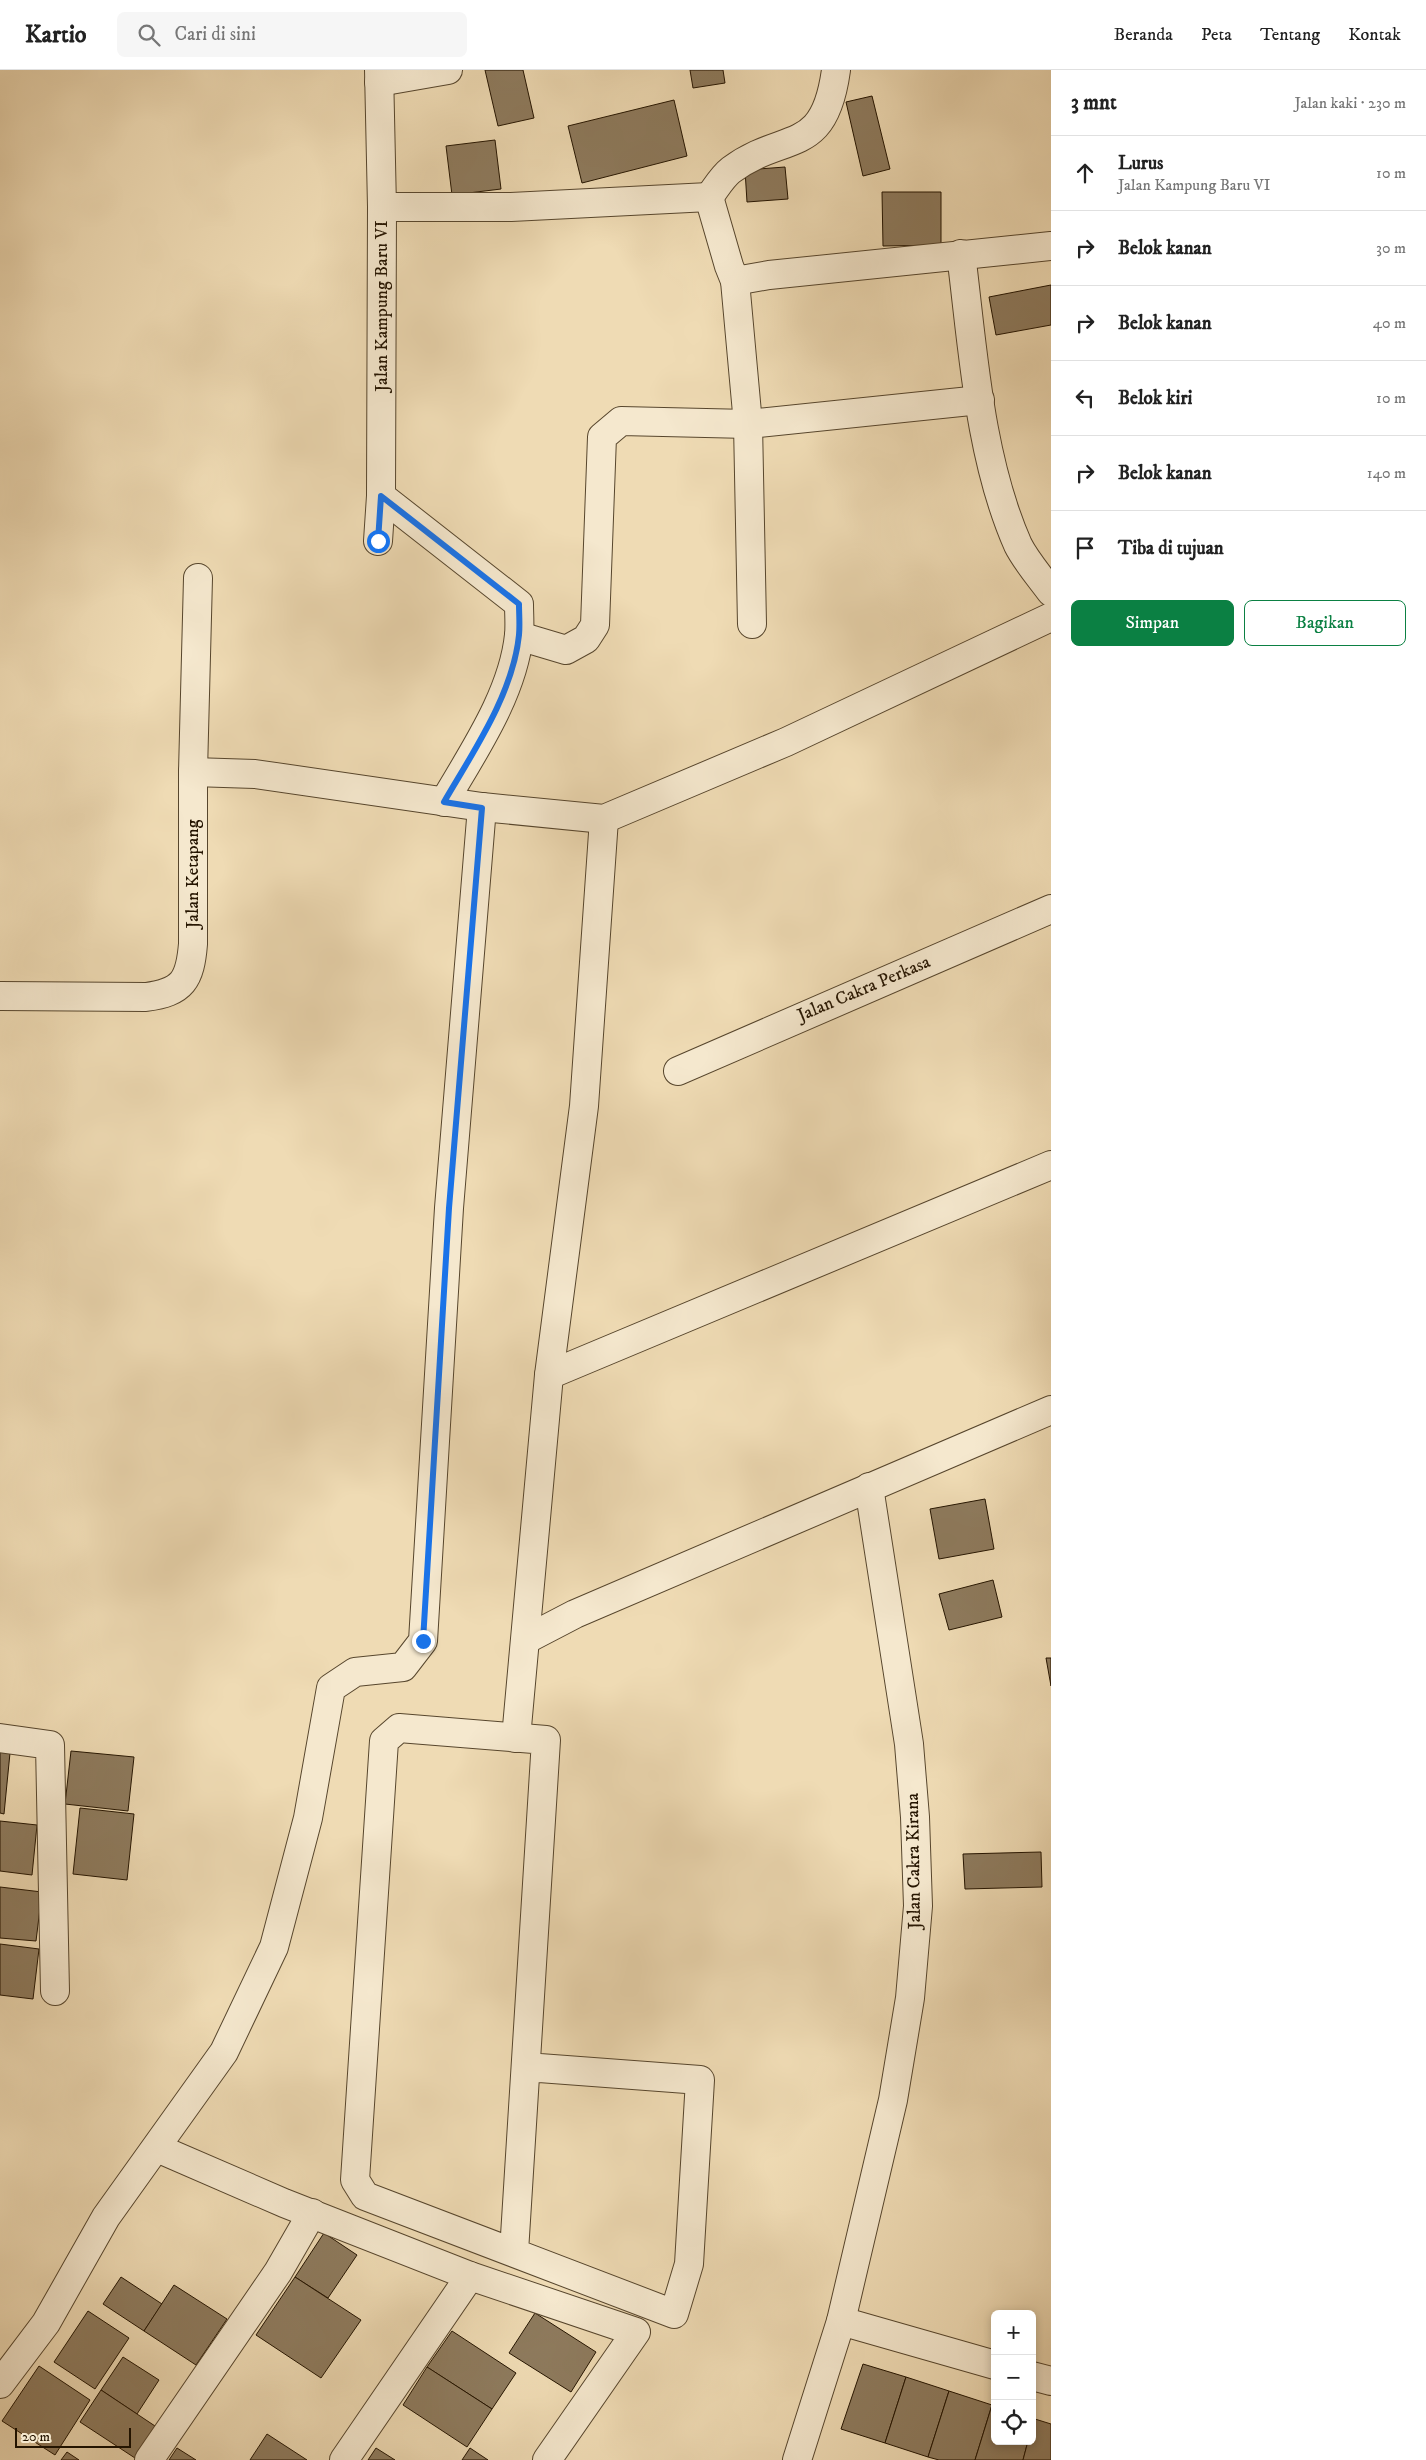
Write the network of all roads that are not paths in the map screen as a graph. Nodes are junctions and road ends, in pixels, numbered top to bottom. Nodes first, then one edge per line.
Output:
1 (448, 70) edge
2 (836, 70) edge
3 (379, 76) edge
4 (709, 197) junction
5 (382, 207) junction
6 (1051, 246) edge
7 (961, 254) junction
8 (735, 281) junction
9 (980, 400) junction
10 (748, 424) junction
11 (381, 496) junction
12 (378, 541) dead end
13 (198, 578) dead end
14 (1051, 592) edge
15 (1051, 617) edge
16 (752, 624) dead end
17 (519, 636) junction
18 (194, 772) junction
19 (444, 802) junction
20 (482, 808) junction
21 (604, 819) junction
22 (1051, 908) edge
23 (0, 996) edge
24 (678, 1071) dead end
25 (1051, 1164) edge
26 (549, 1374) junction
27 (1051, 1410) edge
28 (869, 1487) junction
29 (527, 1639) junction
30 (0, 1738) edge
31 (516, 1738) junction
32 (55, 1991) dead end
33 (526, 2068) junction
34 (157, 2148) junction
35 (312, 2213) junction
36 (514, 2252) junction
37 (470, 2276) junction
38 (841, 2321) junction
39 (991, 2364) edge
40 (1036, 2377) edge
41 (1051, 2382) edge
42 (0, 2384) edge
43 (149, 2460) edge
44 (344, 2460) edge
45 (547, 2460) edge
46 (797, 2460) edge

1 - 3 street
2 - 4 street
3 - 5 street, Jalan Kampung Baru VI
4 - 5 street
4 - 8 street
5 - 11 street, Jalan Kampung Baru VI
6 - 7 street
7 - 8 street
7 - 9 street
8 - 10 street
9 - 10 street
9 - 14 street
10 - 16 street
10 - 17 street
11 - 12 street, Jalan Kampung Baru VI
11 - 17 street
13 - 18 street, Jalan Ketapang
15 - 21 street
17 - 19 street
18 - 19 street
18 - 23 street, Jalan Ketapang
19 - 20 street
20 - 21 street
20 - 34 street
21 - 26 street
22 - 24 street, Jalan Cakra Perkasa
25 - 26 street
26 - 29 street
27 - 28 street
28 - 29 street
28 - 38 street, Jalan Cakra Kirana
29 - 31 street
30 - 32 street
31 - 33 street
31 - 36 street
33 - 36 street
33 - 36 street
34 - 35 street
34 - 42 street
35 - 37 street
35 - 43 street
37 - 44 street
37 - 45 street
38 - 39 street
38 - 46 street, Jalan Cakra Kirana
40 - 41 street

